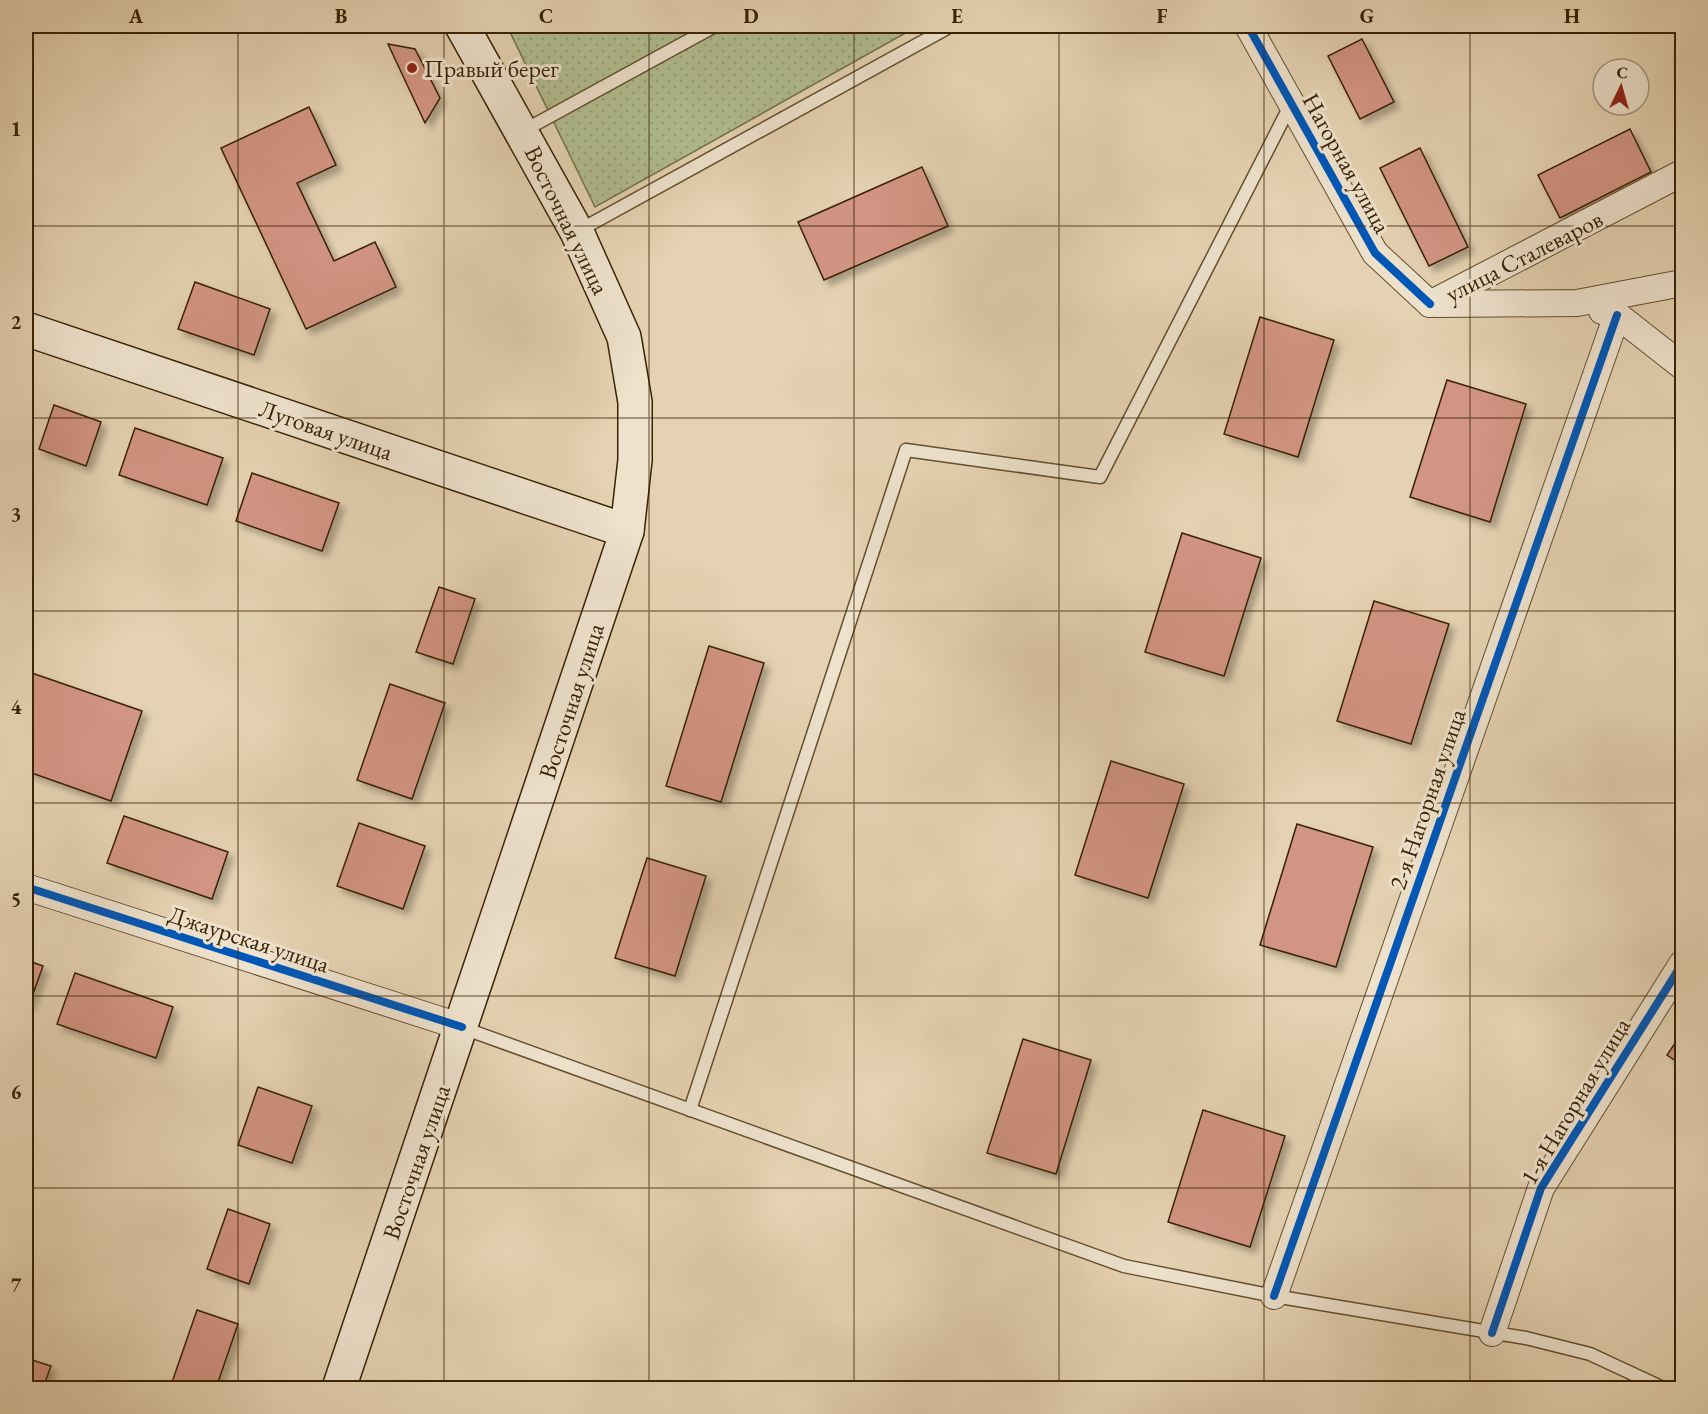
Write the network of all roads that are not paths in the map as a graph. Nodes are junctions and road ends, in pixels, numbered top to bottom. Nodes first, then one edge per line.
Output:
1 (462, 26) edge
2 (716, 26) edge
3 (951, 26) edge
4 (1248, 26) edge
5 (1292, 104) junction
6 (523, 131) junction
7 (1683, 173) edge
8 (577, 232) junction
9 (1683, 283) edge
10 (1577, 303) junction
11 (1430, 304) junction
12 (1617, 315) junction
13 (26, 329) edge
14 (1683, 366) edge
15 (627, 531) junction
16 (26, 887) edge
17 (1683, 964) edge
18 (462, 1027) junction
19 (690, 1110) junction
20 (1274, 1296) junction
21 (1492, 1333) junction
22 (339, 1389) edge
23 (1663, 1389) edge

1 - 6 main road, Восточная улица
2 - 6 lane
3 - 8 lane
4 - 5 street, Нагорная улица
5 - 11 street, Нагорная улица
5 - 19 lane
6 - 8 main road, Восточная улица
7 - 11 street, улица Сталеваров
8 - 15 main road, Восточная улица
9 - 10 street, улица Сталеваров
10 - 11 street, улица Сталеваров
10 - 12 street
12 - 14 street
12 - 20 street, 2-я Нагорная улица
13 - 15 main road, Луговая улица
15 - 18 main road, Восточная улица
16 - 18 street, Джаурская улица
17 - 21 street, 1-я Нагорная улица
18 - 19 lane
18 - 22 main road, Восточная улица
19 - 20 lane
20 - 21 lane
21 - 23 lane

